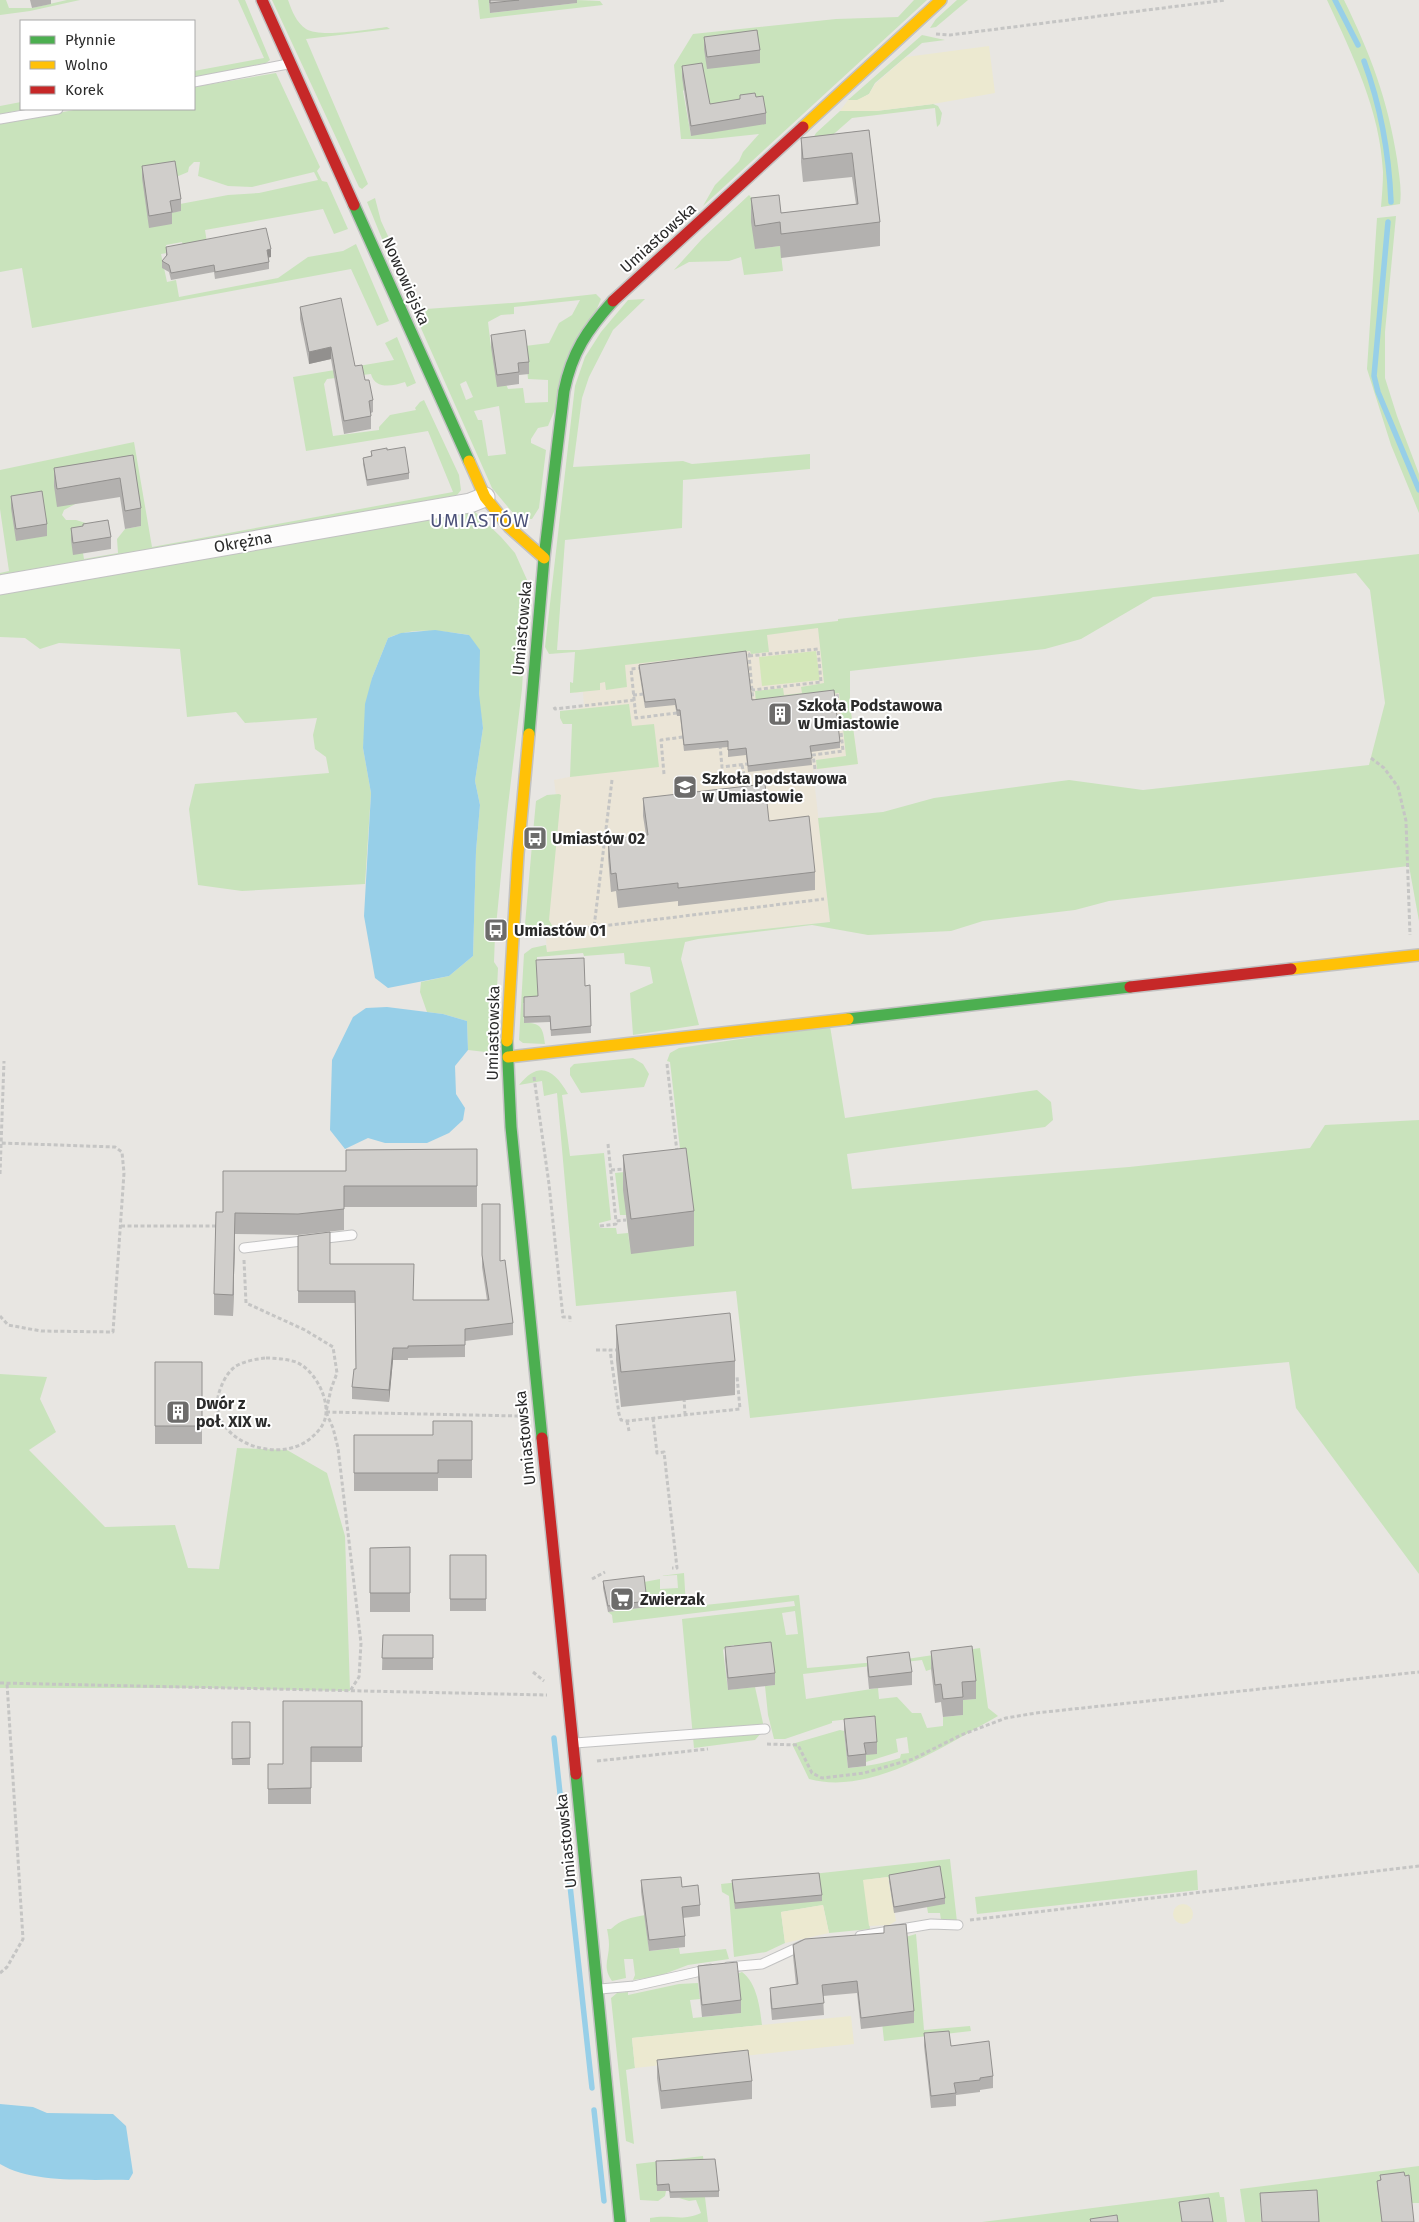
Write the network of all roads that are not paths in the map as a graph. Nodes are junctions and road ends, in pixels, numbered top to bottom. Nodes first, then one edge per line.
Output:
1 (262, 0) edge
2 (941, 0) edge
3 (290, 63) junction
4 (195, 82) edge
5 (53, 110) edge
6 (0, 120) edge
7 (485, 497) junction
8 (544, 558) junction
9 (0, 585) edge
10 (1415, 956) edge
11 (508, 1056) junction
12 (352, 1235) dead end
13 (244, 1248) road end
14 (765, 1730) dead end
15 (572, 1743) junction
16 (958, 1925) road end
17 (848, 1938) edge
18 (812, 1944) edge
19 (597, 1990) junction
20 (620, 2222) edge

1 - 3 main road, Nowowiejska
2 - 8 main road, Umiastowska
3 - 4 lane
3 - 7 main road, Nowowiejska
5 - 6 lane
7 - 8 main road, Nowowiejska
7 - 9 street, Okrężna
8 - 11 main road, Umiastowska
10 - 11 main road
11 - 15 main road, Umiastowska
12 - 13 lane
14 - 15 lane
15 - 19 main road, Umiastowska
16 - 17 lane
18 - 19 lane
19 - 20 main road, Umiastowska

